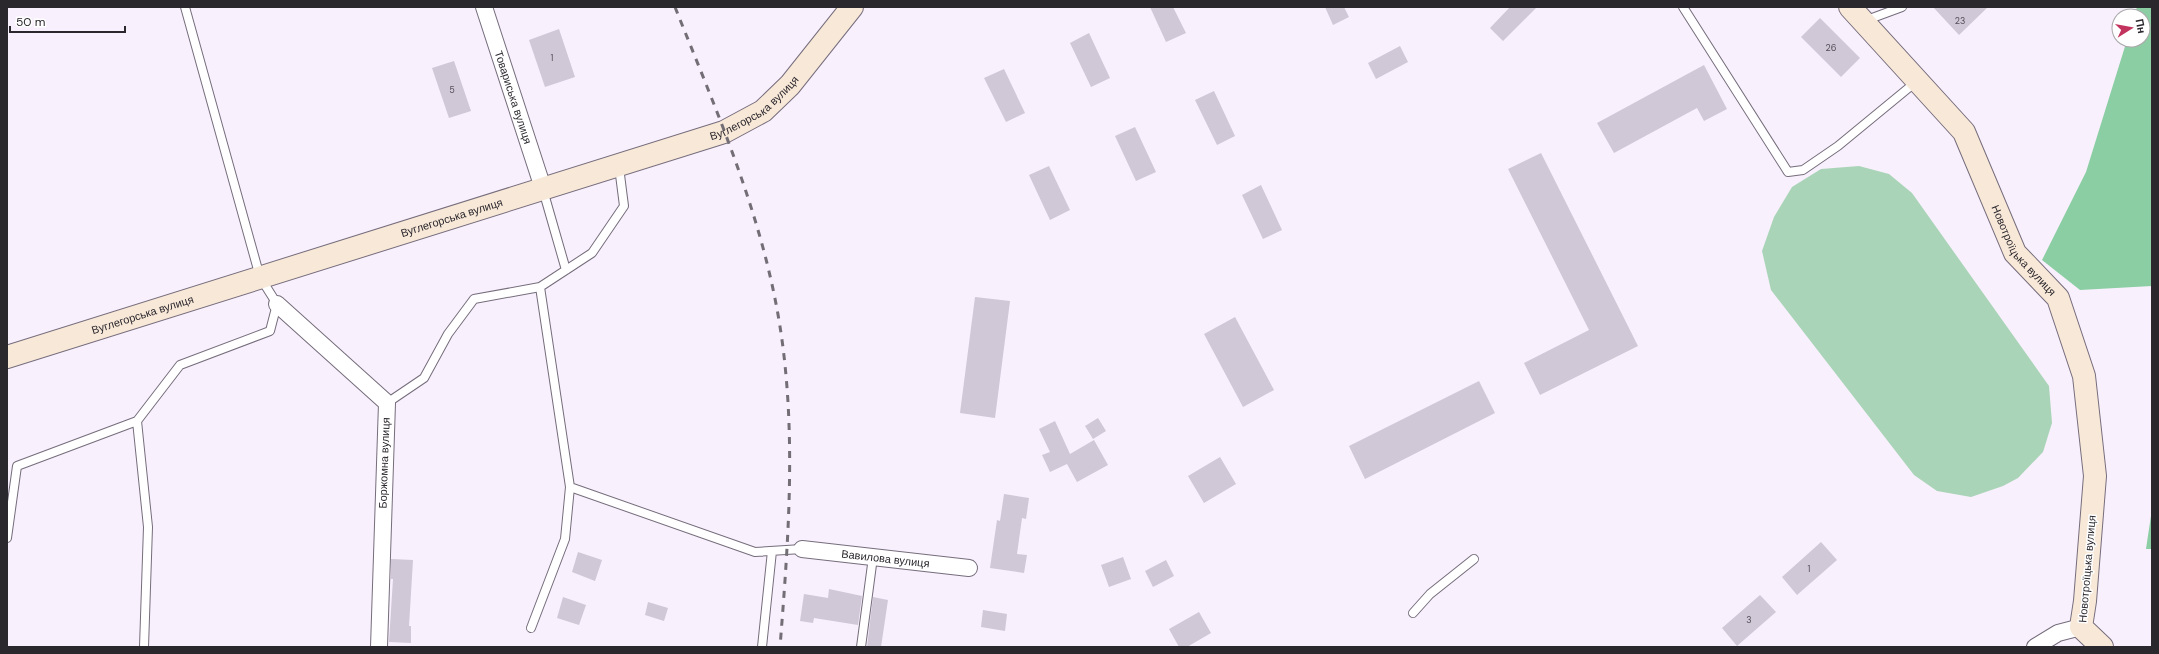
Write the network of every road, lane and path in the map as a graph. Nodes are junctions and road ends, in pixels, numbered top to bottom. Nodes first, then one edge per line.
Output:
1 (185, 7) edge
2 (484, 7) edge
3 (852, 7) edge
4 (1683, 7) edge
5 (1902, 7) edge
6 (1857, 14) edge
7 (1917, 81) junction
8 (618, 164) junction
9 (543, 188) junction
10 (566, 270) junction
11 (260, 277) junction
12 (540, 288) junction
13 (277, 304) junction
14 (7, 357) edge
15 (387, 404) junction
16 (137, 420) junction
17 (570, 486) junction
18 (7, 538) edge
19 (802, 549) joint
20 (772, 551) junction
21 (873, 557) junction
22 (1474, 559) dead end
23 (969, 568) dead end
24 (1413, 613) dead end
25 (2080, 627) junction
26 (531, 628) dead end
27 (144, 647) edge
28 (379, 647) edge
29 (762, 647) edge
30 (862, 647) edge
31 (2035, 647) edge
32 (2102, 647) edge

1 - 11 lane
2 - 9 street, Товариська вулиця
3 - 8 main road, Вуглегорська вулиця
4 - 7 lane
5 - 6 lane
6 - 7 main road, Новотроїцька вулиця
7 - 25 main road, Новотроїцька вулиця
8 - 9 main road, Вуглегорська вулиця
8 - 10 lane
9 - 10 lane
9 - 11 main road, Вуглегорська вулиця
10 - 12 lane
11 - 13 lane
11 - 14 main road, Вуглегорська вулиця
12 - 15 lane
12 - 17 lane
13 - 15 street, Боржомна вулиця
13 - 16 lane
15 - 28 street, Боржомна вулиця
16 - 18 lane
16 - 27 lane
17 - 20 lane
17 - 26 lane
19 - 20 lane
19 - 21 street, Вавилова вулиця
20 - 29 lane
21 - 23 street, Вавилова вулиця
21 - 30 lane
22 - 24 lane
25 - 31 street
25 - 32 main road, Новотроїцька вулиця

